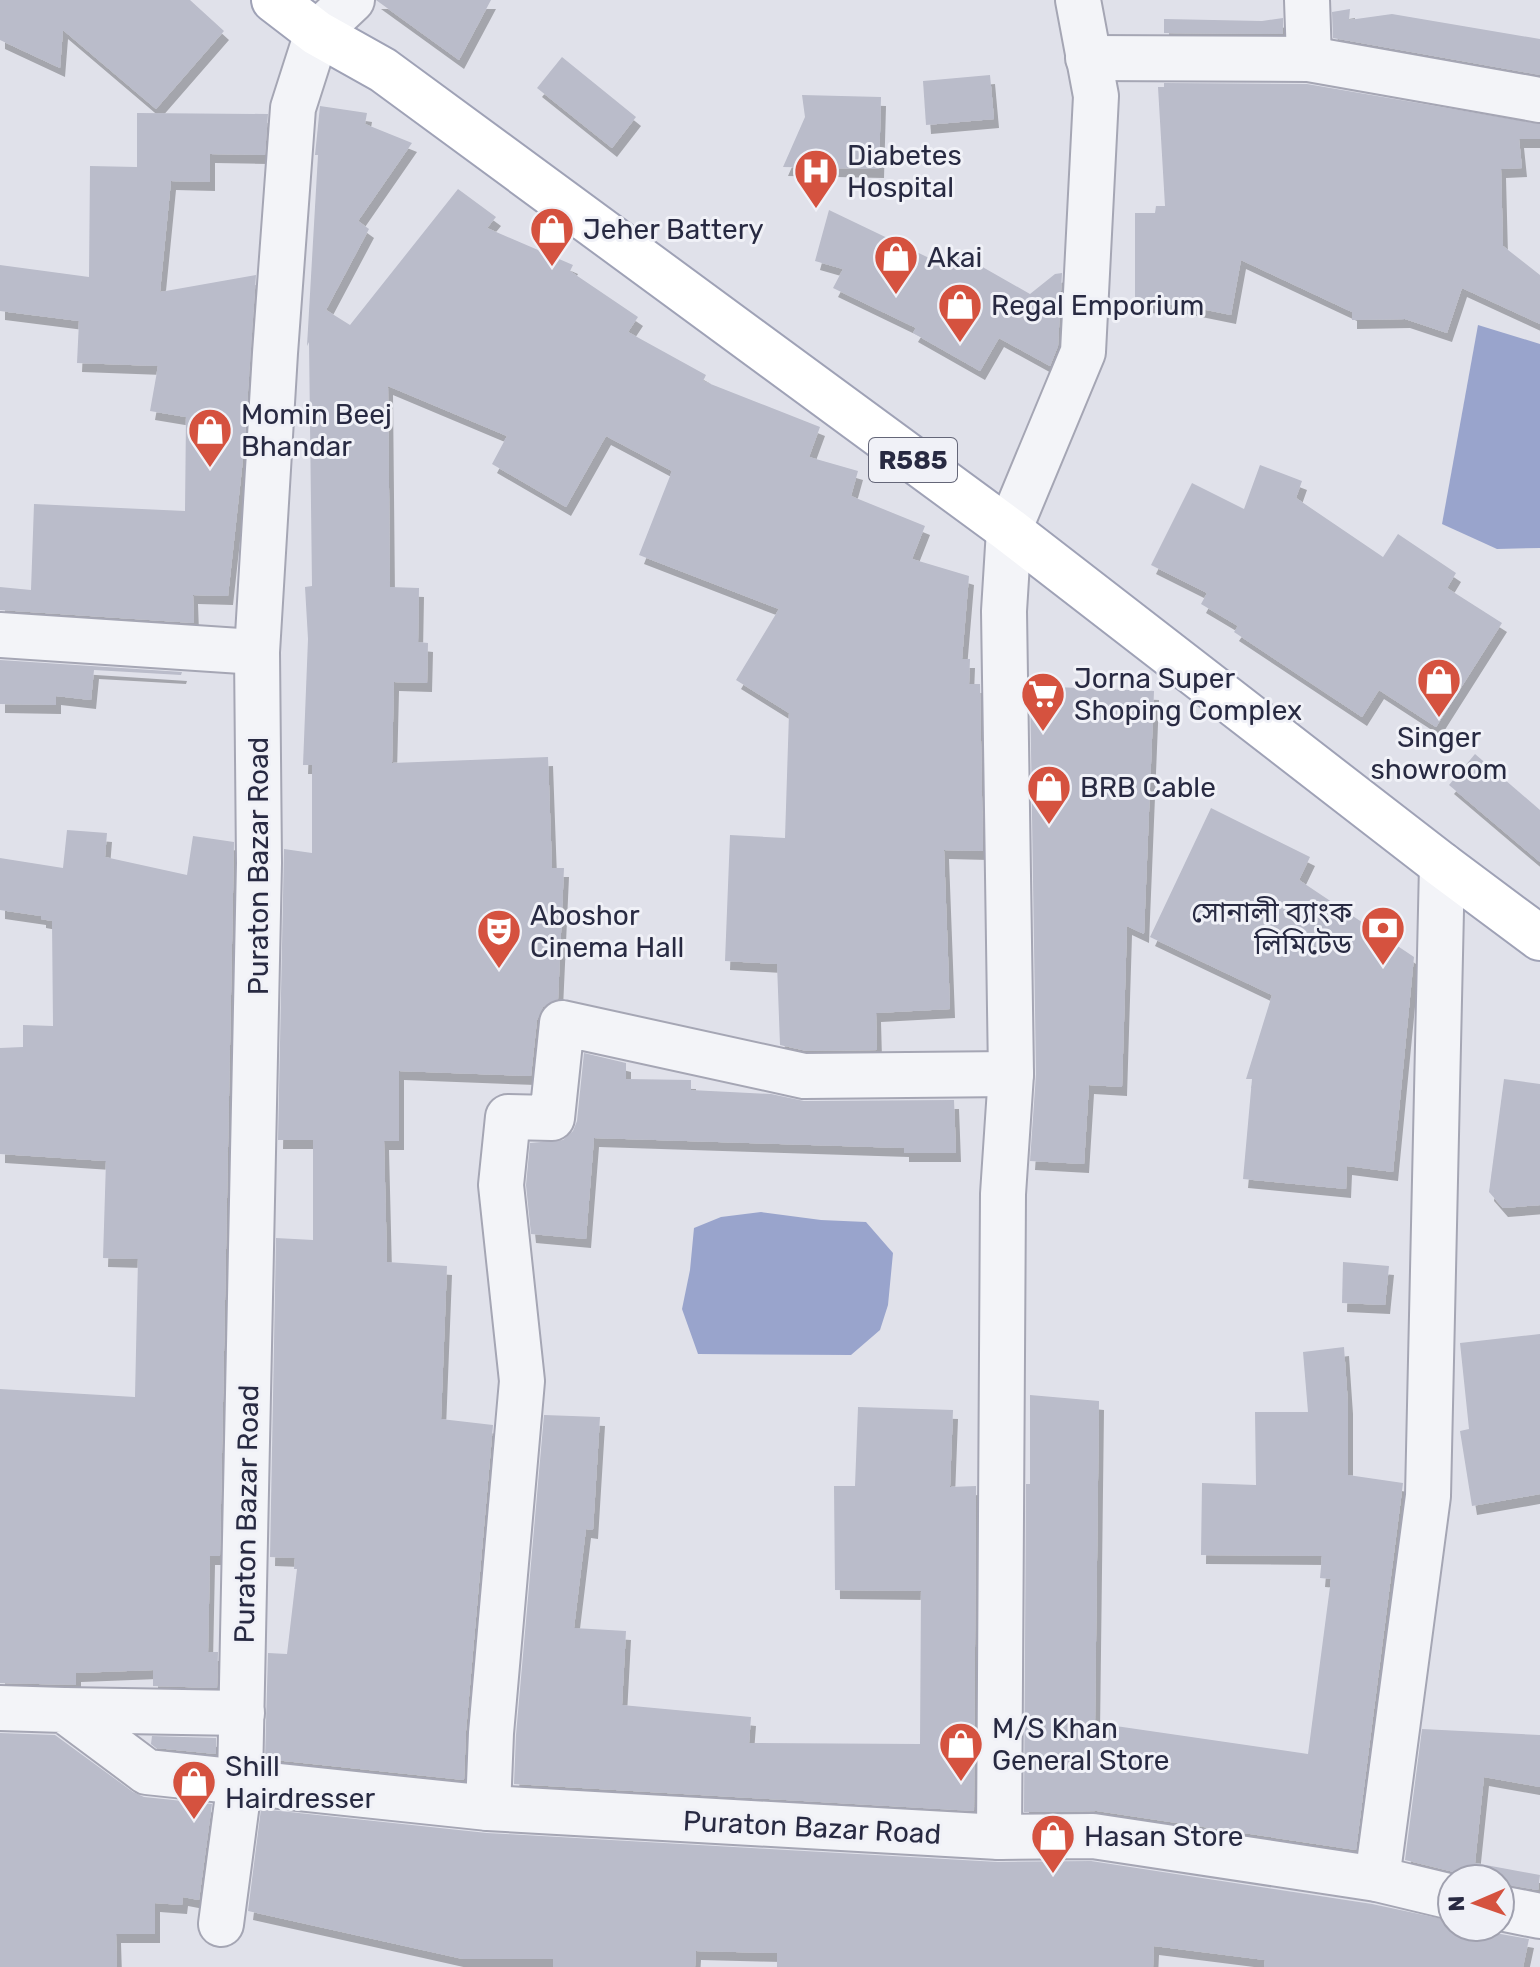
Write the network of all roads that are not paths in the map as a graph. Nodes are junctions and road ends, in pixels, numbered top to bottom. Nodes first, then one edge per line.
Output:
1 (274, 0) edge
2 (352, 0) edge
3 (1078, 0) edge
4 (1307, 0) edge
5 (317, 33) junction
6 (1088, 58) junction
7 (1309, 59) junction
8 (1540, 100) edge
9 (1009, 530) junction
10 (0, 635) edge
11 (257, 652) junction
12 (1442, 865) junction
13 (1540, 938) edge
14 (1011, 1074) junction
15 (0, 1708) edge
16 (64, 1710) junction
17 (242, 1713) junction
18 (240, 1780) junction
19 (488, 1808) junction
20 (999, 1837) junction
21 (1377, 1879) junction
22 (1436, 1893) edge
23 (1516, 1911) edge
24 (1540, 1916) edge
25 (221, 1924) dead end

1 - 5 main road, R585
2 - 5 street
3 - 6 street
4 - 7 street
5 - 9 main road, R585
5 - 11 street, Puraton Bazar Road
6 - 7 street
6 - 9 street
7 - 8 street
9 - 12 main road, R585
9 - 14 street
10 - 11 street
11 - 17 street, Puraton Bazar Road
12 - 13 main road, R585
12 - 21 street
14 - 19 street
14 - 20 street
15 - 16 street
16 - 17 street
16 - 18 street
17 - 18 street, Puraton Bazar Road
18 - 19 street, Puraton Bazar Road
18 - 25 street
19 - 20 street, Puraton Bazar Road
20 - 21 street, Puraton Bazar Road
21 - 22 street, Puraton Bazar Road
23 - 24 street

